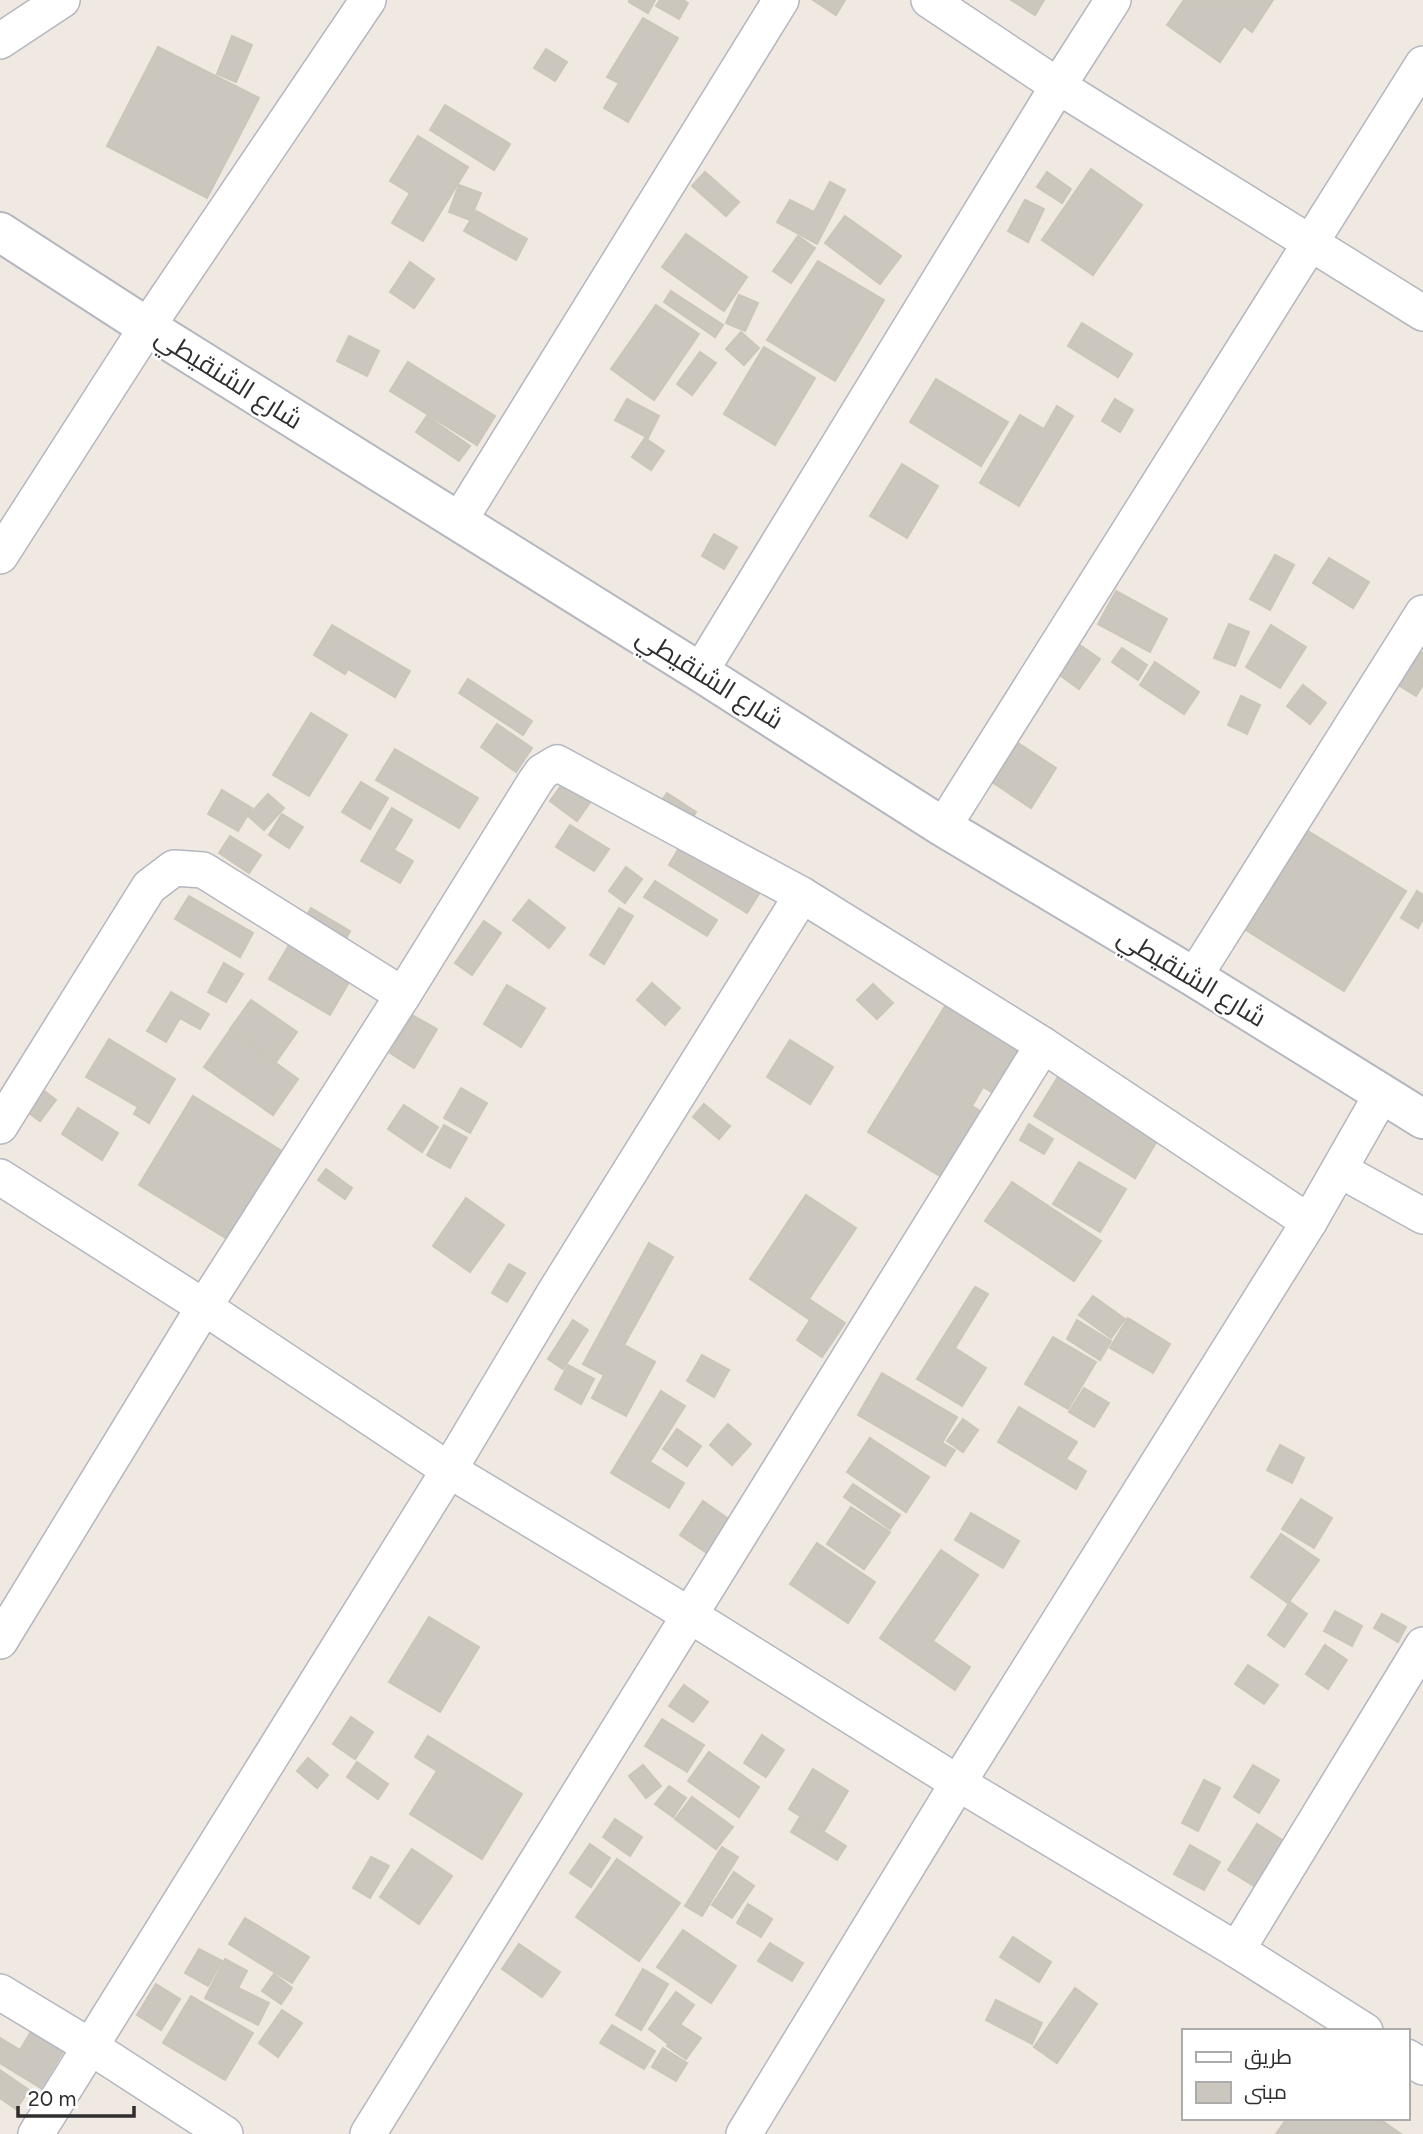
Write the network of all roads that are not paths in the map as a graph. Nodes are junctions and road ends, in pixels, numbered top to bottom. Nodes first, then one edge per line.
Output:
1 (62, 0) edge
2 (368, 0) edge
3 (781, 0) edge
4 (929, 0) edge
5 (1113, 0) edge
6 (0, 41) edge
7 (1423, 64) edge
8 (1058, 86) junction
9 (0, 232) edge
10 (1310, 244) junction
11 (1423, 313) edge
12 (147, 327) junction
13 (459, 522) junction
14 (0, 556) edge
15 (1423, 613) edge
16 (700, 672) junction
17 (943, 827) junction
18 (802, 895) junction
19 (1194, 977) junction
20 (403, 995) junction
21 (1043, 1045) junction
22 (1382, 1094) junction
23 (1423, 1119) edge
24 (0, 1126) edge
25 (1340, 1170) junction
26 (0, 1177) edge
27 (1423, 1216) edge
28 (1309, 1222) junction
29 (204, 1307) junction
30 (449, 1470) junction
31 (691, 1616) junction
32 (0, 1641) edge
33 (1423, 1645) edge
34 (958, 1783) junction
35 (1237, 1950) junction
36 (0, 1992) edge
37 (1362, 2029) edge
38 (91, 2047) junction
39 (36, 2134) edge
40 (225, 2134) edge
41 (368, 2134) edge
42 (744, 2134) edge

1 - 6 street
2 - 12 street
3 - 13 street
4 - 8 street
5 - 8 street
7 - 10 street
8 - 10 street
8 - 16 street
9 - 12 street, شارع الشنقيطي
10 - 11 street
10 - 17 street
12 - 13 street, شارع الشنقيطي
12 - 14 street
13 - 16 street, شارع الشنقيطي
15 - 19 street
16 - 17 street, شارع الشنقيطي
17 - 19 street, شارع الشنقيطي
18 - 20 street
18 - 21 street
18 - 30 street
19 - 22 street, شارع الشنقيطي
20 - 24 street
20 - 29 street
21 - 28 street
21 - 31 street
22 - 23 street, شارع الشنقيطي
22 - 25 street
25 - 27 street
25 - 28 street
26 - 29 street
28 - 34 street
29 - 30 street
29 - 32 street
30 - 31 street
30 - 38 street
31 - 34 street
31 - 41 street
33 - 35 street
34 - 35 street
34 - 42 street
35 - 37 street
36 - 38 street
38 - 39 street
38 - 40 street

